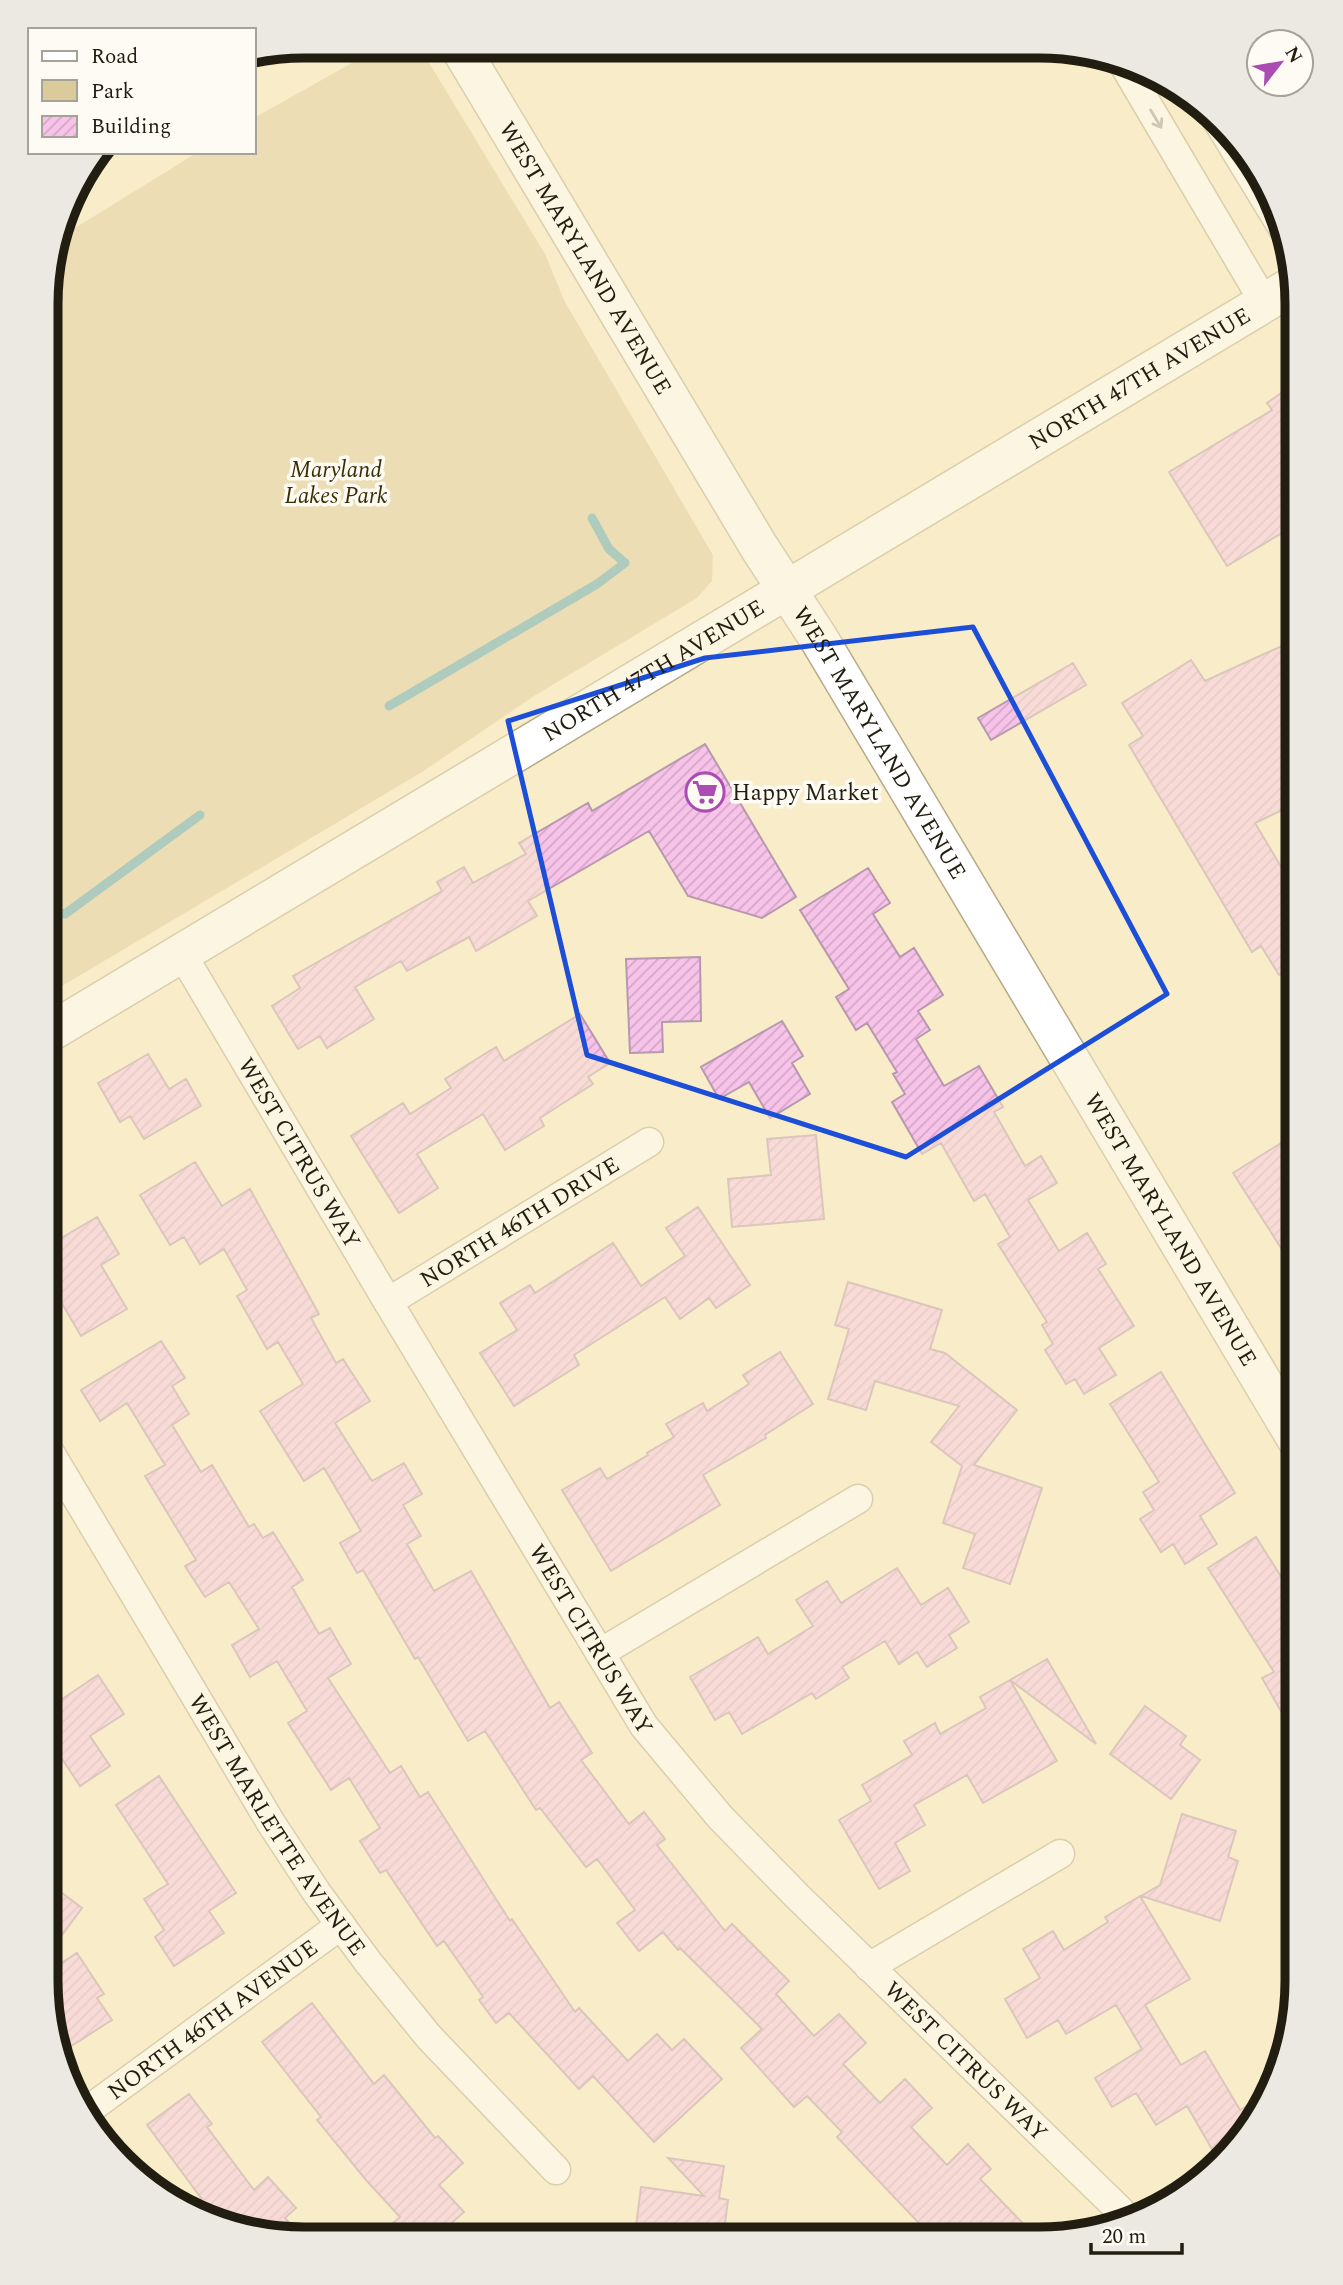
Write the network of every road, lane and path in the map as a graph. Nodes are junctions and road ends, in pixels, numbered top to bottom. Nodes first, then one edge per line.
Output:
1 (466, 58) edge
2 (1131, 75) edge
3 (1279, 294) edge
4 (788, 591) junction
5 (182, 954) junction
6 (58, 1027) edge
7 (649, 1142) dead end
8 (388, 1302) junction
9 (1285, 1420) edge
10 (58, 1466) edge
11 (858, 1499) dead end
12 (600, 1653) junction
13 (1060, 1854) dead end
14 (341, 1925) junction
15 (869, 1967) junction
16 (93, 2107) edge
17 (556, 2170) dead end
18 (1123, 2213) edge

1 - 4 street, WEST MARYLAND AVENUE
2 -> 3 street
3 - 4 street, NORTH 47TH AVENUE
4 - 5 street, NORTH 47TH AVENUE
4 - 9 street, WEST MARYLAND AVENUE
5 - 6 street, NORTH 47TH AVENUE
5 - 8 street, WEST CITRUS WAY
7 - 8 street, NORTH 46TH DRIVE
8 - 12 street, WEST CITRUS WAY
10 - 14 street, WEST MARLETTE AVENUE
11 - 12 street
12 - 15 street, WEST CITRUS WAY
13 - 15 street
14 - 16 street, NORTH 46TH AVENUE
14 - 17 street, WEST MARLETTE AVENUE
15 - 18 street, WEST CITRUS WAY

